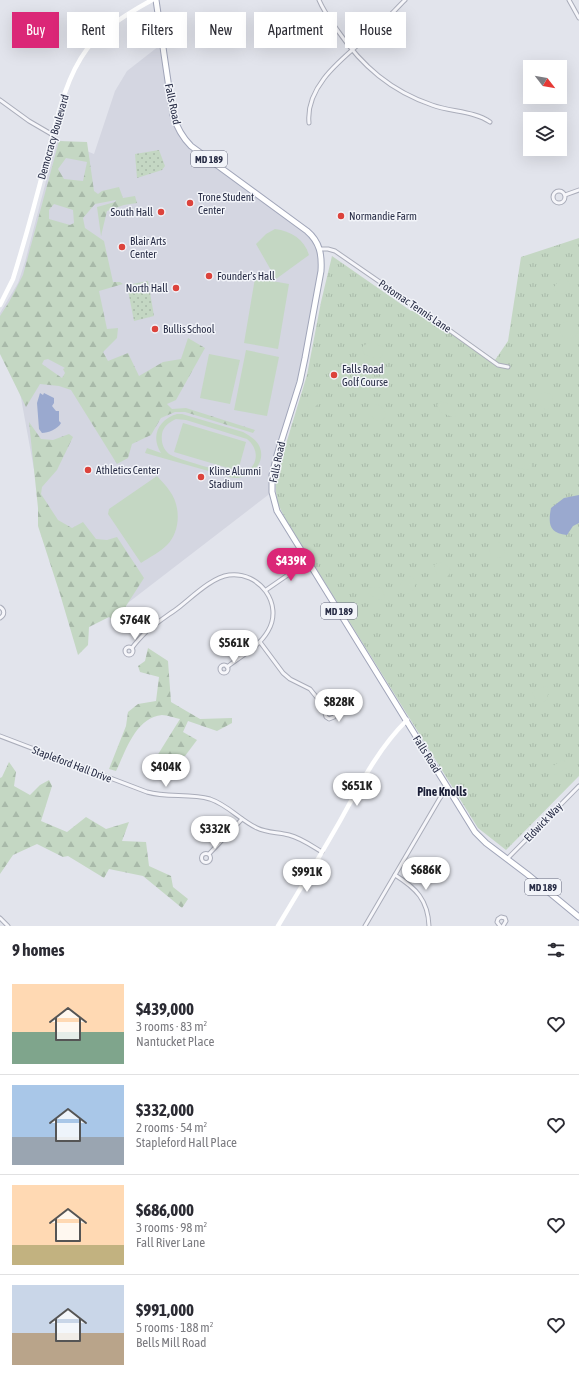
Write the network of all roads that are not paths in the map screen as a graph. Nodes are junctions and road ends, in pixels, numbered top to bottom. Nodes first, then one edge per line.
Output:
1 (152, 0) edge
2 (156, 0) edge
3 (319, 0) edge
4 (405, 0) edge
5 (569, 0) edge
6 (579, 18) edge
7 (351, 50) junction
8 (0, 100) edge
9 (490, 122) dead end
10 (309, 124) dead end
11 (53, 135) junction
12 (579, 190) edge
13 (565, 195) junction
14 (320, 249) junction
15 (0, 305) edge
16 (508, 367) dead end
17 (308, 561) junction
18 (266, 590) junction
19 (0, 607) edge
20 (0, 618) edge
21 (260, 642) junction
22 (132, 648) dead end
23 (227, 667) dead end
24 (327, 710) dead end
25 (407, 720) junction
26 (0, 736) edge
27 (579, 786) edge
28 (448, 788) junction
29 (242, 819) junction
30 (322, 852) junction
31 (209, 854) dead end
32 (507, 859) junction
33 (395, 875) junction
34 (579, 916) edge
35 (0, 918) edge
36 (8, 926) edge
37 (278, 926) edge
38 (365, 926) edge
39 (429, 926) edge
40 (500, 926) edge
41 (503, 926) edge

1 - 11 main road, Democracy Boulevard
2 - 14 main road, Falls Road / MD 189
3 - 7 street
4 - 7 street
5 - 6 street
7 - 9 street
7 - 10 street
8 - 11 street
11 - 15 main road, Democracy Boulevard
12 - 13 street
13 - 13 street
14 - 16 street, Potomac Tennis Lane
14 - 17 main road, Falls Road / MD 189
17 - 18 street
17 - 25 main road, Falls Road / MD 189
18 - 21 street
18 - 22 street
19 - 20 street
21 - 23 street
21 - 24 street
25 - 28 main road, Falls Road / MD 189
25 - 30 main road
26 - 29 street, Stapleford Hall Drive
27 - 32 street, Eldwick Way
28 - 32 main road, Falls Road / MD 189
28 - 33 street
29 - 30 street, Stapleford Hall Drive
29 - 31 street
30 - 37 main road
32 - 34 main road, Falls Road / MD 189
33 - 38 street
33 - 39 street
35 - 36 street
40 - 41 street

